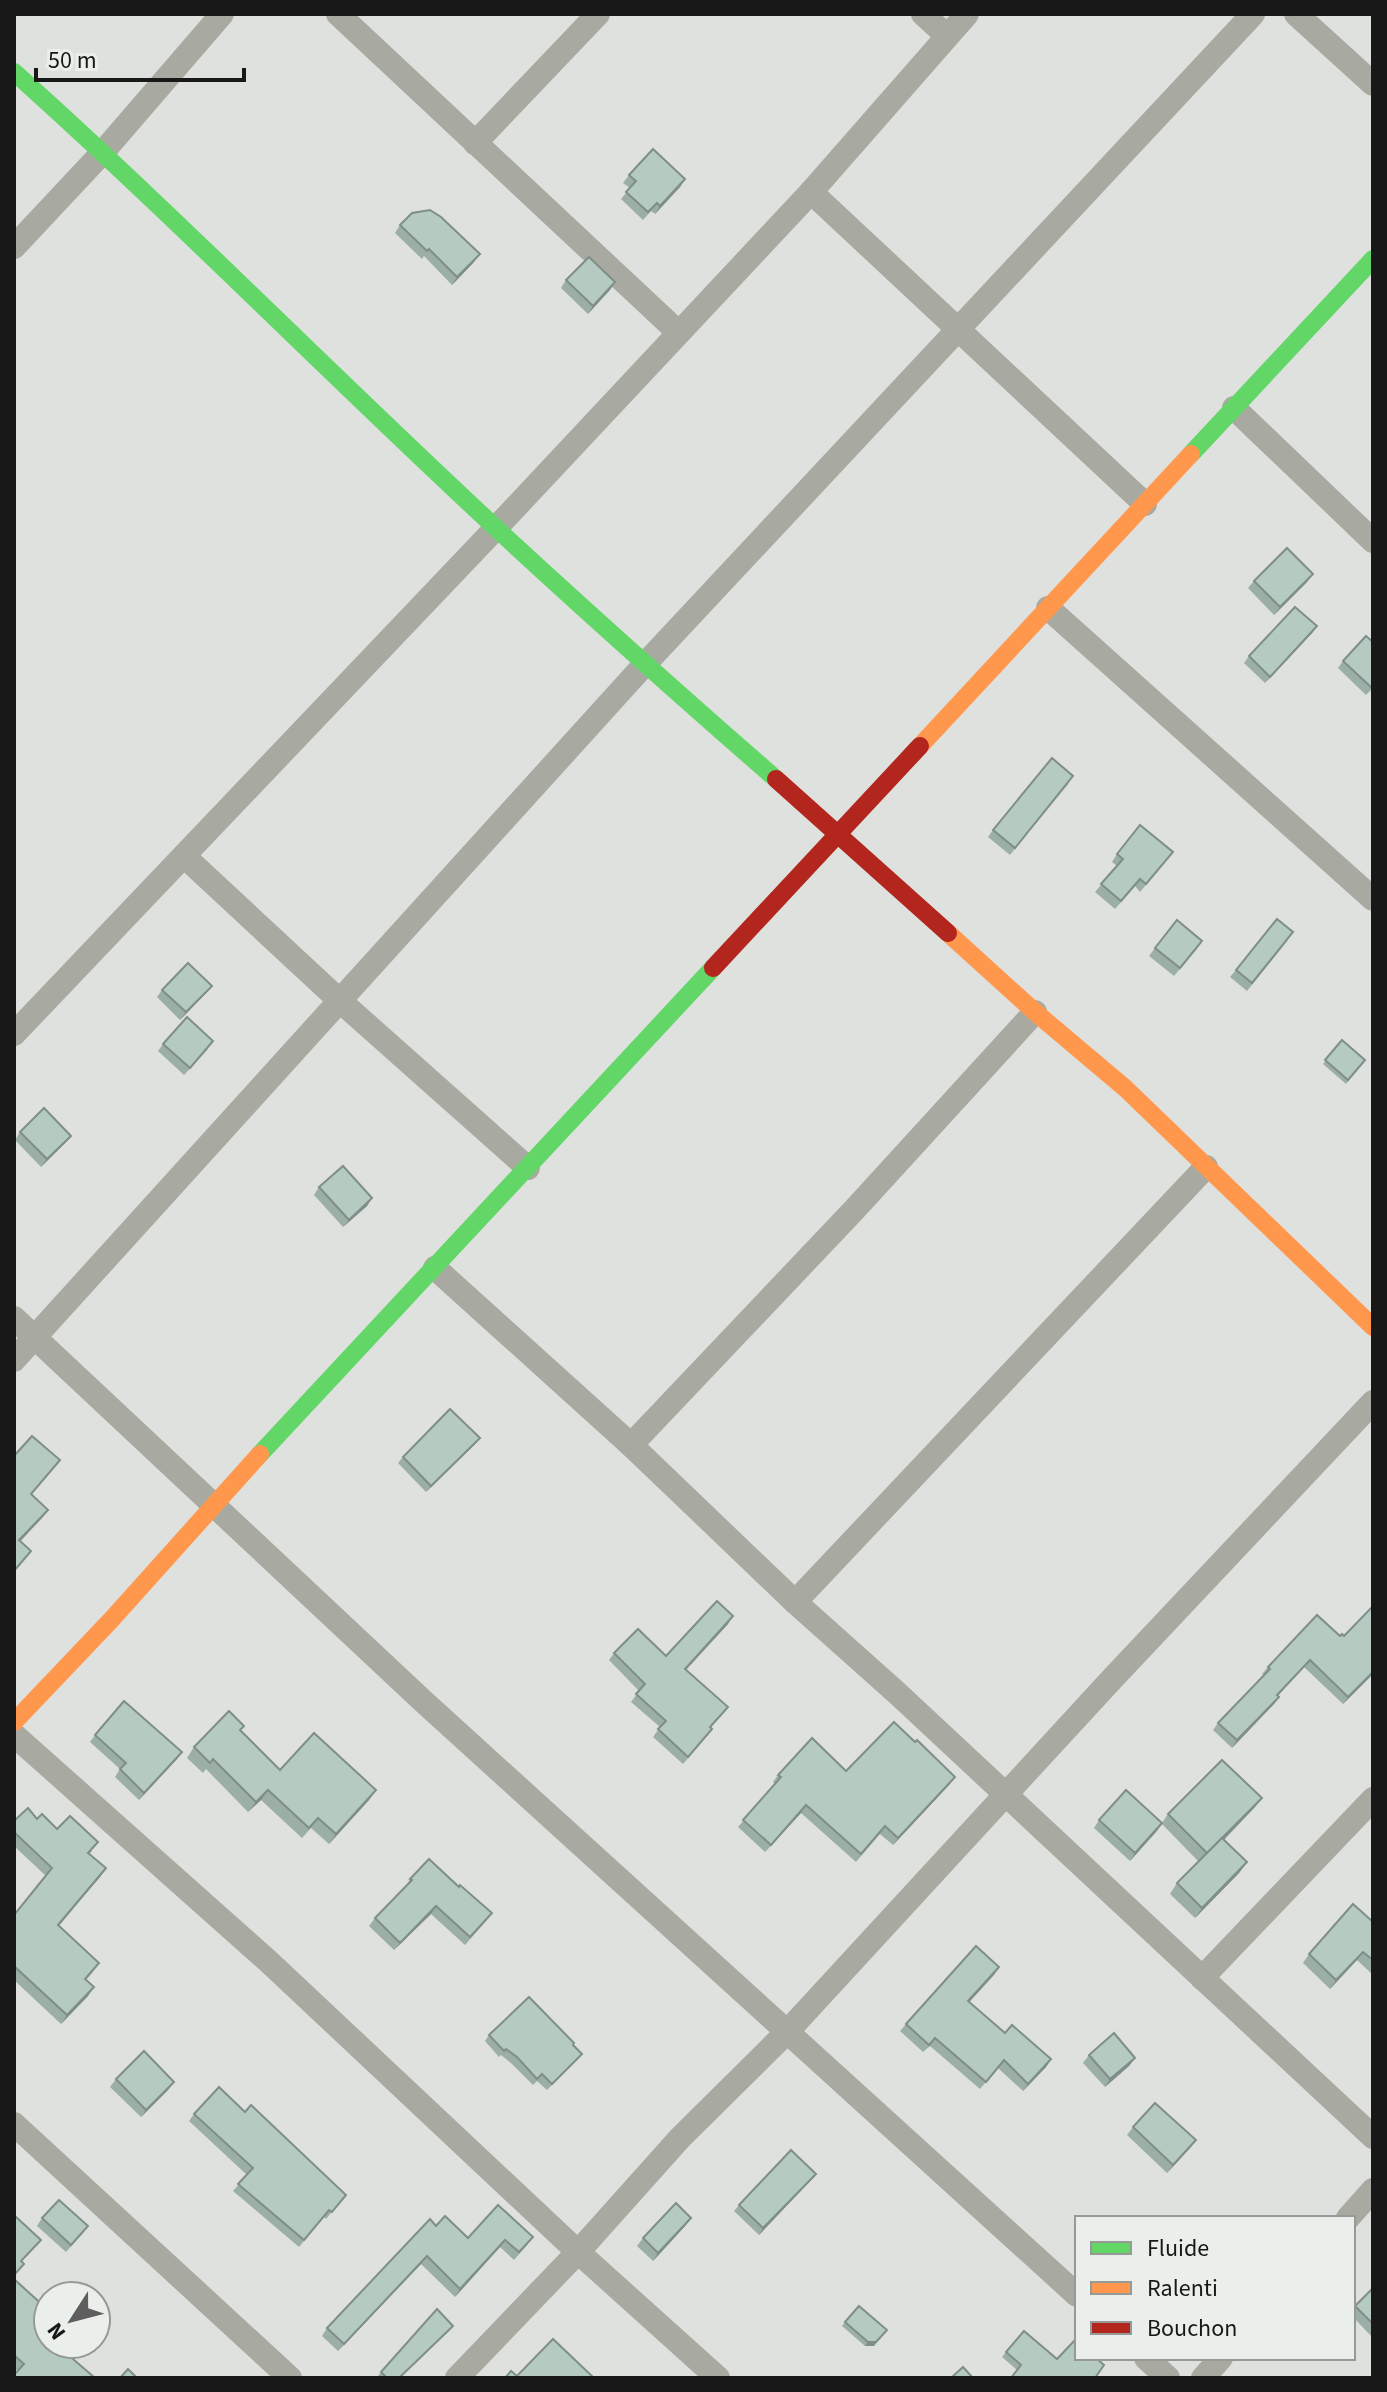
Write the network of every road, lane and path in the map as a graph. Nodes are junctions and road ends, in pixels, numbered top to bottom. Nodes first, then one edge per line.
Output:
1 (222, 14) edge
2 (338, 14) edge
3 (598, 14) edge
4 (923, 14) edge
5 (967, 14) edge
6 (1253, 14) edge
7 (1296, 14) edge
8 (947, 36) junction
9 (14, 72) edge
10 (1373, 84) edge
11 (475, 143) junction
12 (103, 152) junction
13 (811, 192) junction
14 (14, 247) edge
15 (1373, 259) edge
16 (958, 328) junction
17 (678, 332) junction
18 (1234, 408) junction
19 (1145, 504) junction
20 (496, 528) junction
21 (1373, 541) edge
22 (1048, 608) junction
23 (645, 664) junction
24 (839, 834) junction
25 (184, 856) junction
26 (1373, 899) edge
27 (339, 1000) junction
28 (1035, 1012) junction
29 (14, 1034) edge
30 (1206, 1167) junction
31 (528, 1168) junction
32 (435, 1268) junction
33 (14, 1318) edge
34 (1373, 1327) edge
35 (36, 1337) junction
36 (14, 1360) edge
37 (1373, 1402) edge
38 (631, 1445) junction
39 (214, 1504) junction
40 (795, 1602) junction
41 (14, 1722) edge
42 (14, 1735) edge
43 (1007, 1795) junction
44 (1373, 1799) edge
45 (1202, 1978) junction
46 (787, 2032) junction
47 (14, 2124) edge
48 (1373, 2137) edge
49 (1373, 2190) edge
50 (1350, 2216) edge
51 (578, 2252) junction
52 (1075, 2293) edge
53 (1148, 2360) edge
54 (1219, 2360) edge
55 (290, 2378) edge
56 (457, 2378) edge
57 (718, 2378) edge
58 (1168, 2378) edge
59 (1203, 2378) edge

1 - 12 street
2 - 11 street
3 - 11 street
4 - 8 street
5 - 8 street
6 - 16 street
7 - 10 street
8 - 13 street
9 - 12 street
11 - 17 street
12 - 14 street
12 - 20 street
13 - 16 street
13 - 17 street
15 - 18 street
16 - 19 street
16 - 23 street
17 - 20 street
18 - 19 street
18 - 21 street
19 - 22 street
20 - 23 street
20 - 25 street
22 - 24 street
22 - 26 street
23 - 24 street
23 - 27 street
24 - 28 street
24 - 31 street
25 - 27 street
25 - 29 street
27 - 31 street
27 - 35 street
28 - 30 street
28 - 38 street
30 - 34 street
30 - 40 street
31 - 32 street
32 - 38 street
32 - 39 street
33 - 35 street
35 - 36 street
35 - 39 street
37 - 43 street
38 - 40 street
39 - 41 street
39 - 46 street
40 - 43 street
42 - 51 street
43 - 45 street
43 - 46 street
44 - 45 street
45 - 48 street
46 - 51 street
46 - 52 street
47 - 55 street
49 - 50 street
51 - 56 street
51 - 57 street
53 - 58 street
54 - 59 street

